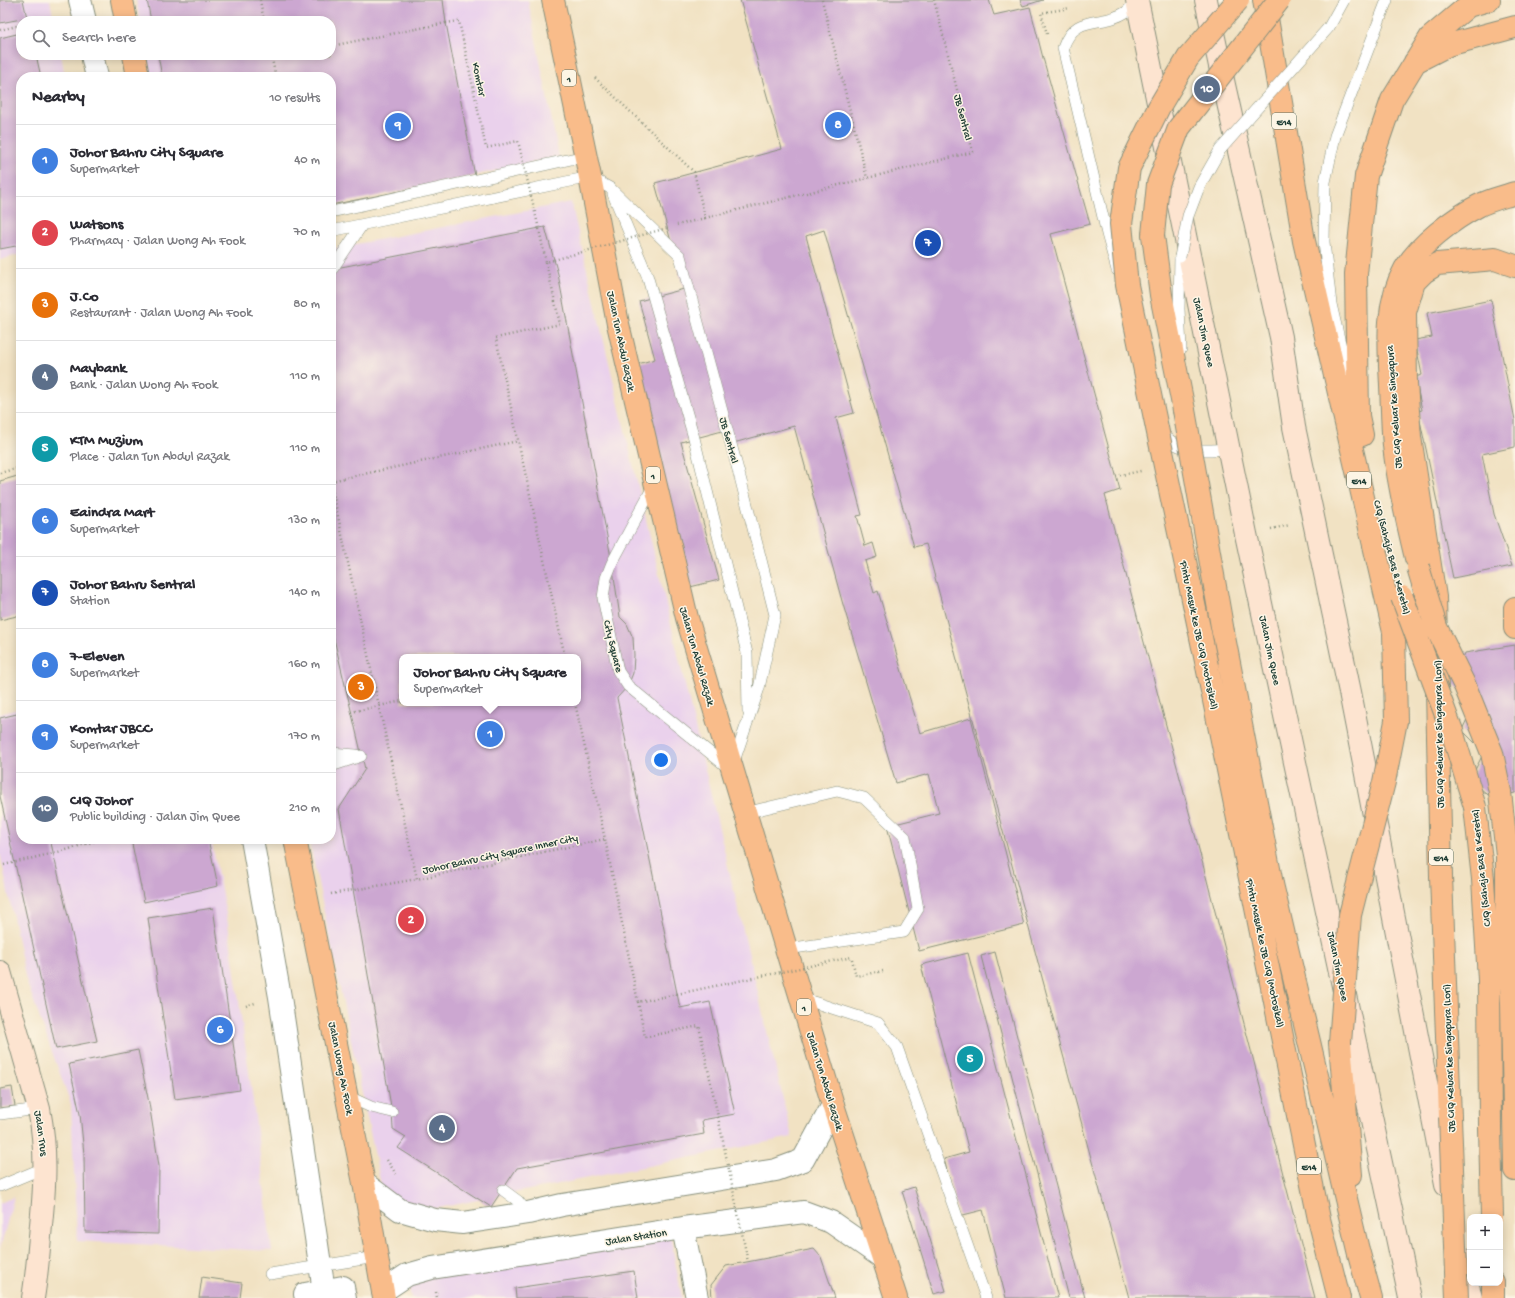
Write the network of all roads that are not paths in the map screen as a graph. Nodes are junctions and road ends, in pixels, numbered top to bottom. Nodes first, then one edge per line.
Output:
1 (80, 0) edge
2 (122, 0) edge
3 (553, 0) edge
4 (1137, 0) edge
5 (1206, 0) edge
6 (1238, 0) edge
7 (1264, 0) edge
8 (1279, 0) edge
9 (1344, 0) edge
10 (1388, 0) edge
11 (1489, 0) edge
12 (84, 16) edge
13 (125, 16) edge
14 (1515, 27) edge
15 (93, 60) edge
16 (135, 60) edge
17 (1415, 62) junction
18 (96, 72) edge
19 (137, 72) edge
20 (585, 156) junction
21 (590, 177) junction
22 (610, 188) junction
23 (1515, 193) edge
24 (336, 211) edge
25 (362, 225) junction
26 (336, 230) edge
27 (336, 264) edge
28 (1515, 266) edge
29 (1184, 410) junction
30 (1358, 416) junction
31 (1228, 449) junction
32 (655, 483) junction
33 (1515, 608) edge
34 (1515, 628) edge
35 (749, 718) junction
36 (336, 754) edge
37 (336, 764) edge
38 (731, 770) junction
39 (745, 813) junction
40 (253, 844) edge
41 (296, 844) edge
42 (787, 949) junction
43 (0, 972) edge
44 (801, 998) junction
45 (347, 1096) junction
46 (833, 1105) junction
47 (39, 1109) junction
48 (392, 1112) dead end
49 (0, 1114) edge
50 (46, 1167) junction
51 (1515, 1170) edge
52 (364, 1183) junction
53 (0, 1186) edge
54 (502, 1190) dead end
55 (528, 1213) junction
56 (1492, 1214) edge
57 (683, 1228) junction
58 (1358, 1250) junction
59 (376, 1257) junction
60 (883, 1258) junction
61 (320, 1266) junction
62 (270, 1274) dead end
63 (1493, 1286) edge
64 (315, 1294) edge
65 (383, 1294) edge
66 (33, 1298) edge
67 (345, 1298) edge
68 (697, 1298) edge
69 (896, 1298) edge
70 (986, 1298) edge
71 (1339, 1298) edge
72 (1371, 1298) edge
73 (1410, 1298) edge
74 (1457, 1298) edge
75 (1471, 1298) edge
76 (1493, 1298) edge

1 - 12 street
2 - 13 main road
3 - 20 main road, Jalan Tun Abdul Razak / 1
4 - 31 main road, Jalan Jim Quee
4 - 31 lane
5 - 75 main road
6 - 71 main road, Pintu Masuk ke JB CIQ (Motosikal) / E14, bridge
7 - 58 main road, E14, bridge
8 - 29 main road, E14, bridge
9 - 29 lane, E14, bridge
10 - 30 lane
11 - 17 main road
14 - 17 main road
15 - 18 street
16 - 19 main road
17 - 30 main road, E14
20 - 21 main road, Jalan Tun Abdul Razak / 1
20 - 24 lane
21 - 22 lane, JB Sentral
21 - 25 lane
21 - 32 main road, Jalan Tun Abdul Razak / 1
22 - 35 lane, JB Sentral
22 - 35 lane, JB Sentral
23 - 51 main road, JB CIQ Keluar ke Singapura, bridge
25 - 26 lane
25 - 27 lane
28 - 74 main road, JB CIQ Keluar ke Singapura (Lori) / E14, bridge
29 - 58 main road, E14, bridge
30 - 56 main road, CIQ (Sahaja Bas & Kereta) / E14, bridge
31 - 73 main road, Jalan Jim Quee
32 - 38 main road, Jalan Tun Abdul Razak / 1
32 - 38 lane, City Square
33 - 34 main road
35 - 38 lane, JB Sentral
36 - 37 lane
38 - 39 main road, Jalan Tun Abdul Razak / 1
39 - 42 main road, Jalan Tun Abdul Razak / 1
39 - 42 lane
40 - 61 street
41 - 45 main road, Jalan Wong Ah Fook
42 - 44 main road, Jalan Tun Abdul Razak / 1
43 - 47 main road, Jalan Trus
44 - 46 main road, Jalan Tun Abdul Razak / 1
44 - 70 lane
45 - 48 lane
45 - 52 main road, Jalan Wong Ah Fook
46 - 55 street
46 - 60 main road, Jalan Tun Abdul Razak / 1
47 - 49 lane
47 - 50 main road, Jalan Trus
50 - 53 lane
50 - 66 main road, Jalan Trus
52 - 55 street
52 - 59 main road, Jalan Wong Ah Fook
54 - 55 lane
57 - 60 street, Jalan Station
57 - 65 street, Jalan Station
57 - 68 street
58 - 72 main road, E14
59 - 61 lane
59 - 65 main road, Jalan Wong Ah Fook
60 - 69 main road, Jalan Tun Abdul Razak / 1
61 - 62 lane
61 - 64 street
63 - 76 main road
64 - 67 street

